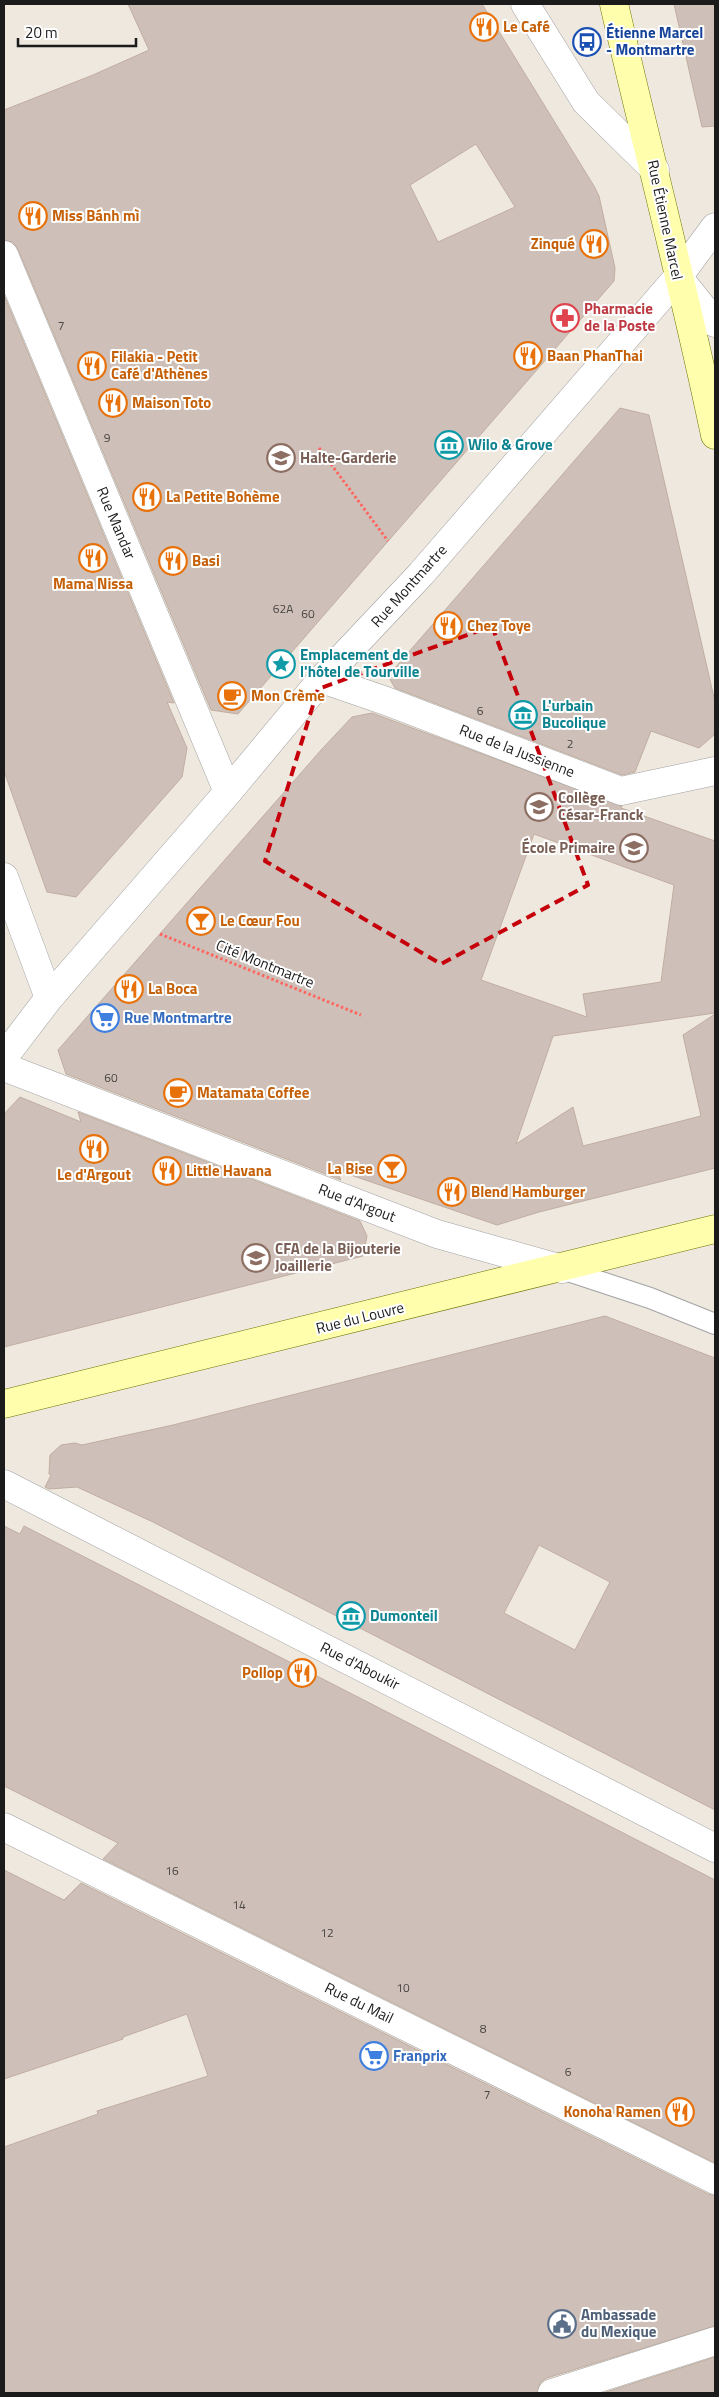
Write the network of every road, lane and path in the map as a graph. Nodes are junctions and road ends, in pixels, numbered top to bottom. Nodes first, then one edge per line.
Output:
1 (525, 4) edge
2 (614, 4) edge
3 (655, 170) junction
4 (715, 227) edge
5 (4, 255) edge
6 (678, 277) junction
7 (715, 323) edge
8 (715, 436) edge
9 (319, 448) dead end
10 (388, 541) dead end
11 (322, 679) junction
12 (715, 772) edge
13 (228, 792) junction
14 (4, 877) edge
15 (160, 934) dead end
16 (49, 998) junction
17 (360, 1015) dead end
18 (4, 1057) edge
19 (4, 1066) edge
20 (715, 1229) edge
21 (562, 1269) junction
22 (715, 1324) edge
23 (4, 1404) edge
24 (4, 1484) edge
25 (4, 1826) edge
26 (715, 1848) edge
27 (715, 2180) edge
28 (715, 2341) edge
29 (552, 2393) edge

1 - 3 street
2 - 3 main road, Rue Étienne Marcel
3 - 6 main road, Rue Étienne Marcel
4 - 6 street, Rue Montmartre
5 - 13 street, Rue Mandar
6 - 7 street
6 - 8 main road, Rue Étienne Marcel
6 - 11 street, Rue Montmartre
9 - 10 path
11 - 12 street, Rue de la Jussienne
11 - 13 street, Rue Montmartre
13 - 16 street, Rue Montmartre
14 - 16 street
15 - 17 path, Cité Montmartre
16 - 18 street, Rue Montmartre
19 - 21 street, Rue d'Argout
20 - 21 main road, Rue du Louvre
21 - 22 lane, Rue d'Argout
21 - 23 main road, Rue du Louvre
24 - 26 street, Rue d'Aboukir
25 - 27 street, Rue du Mail
28 - 29 street

